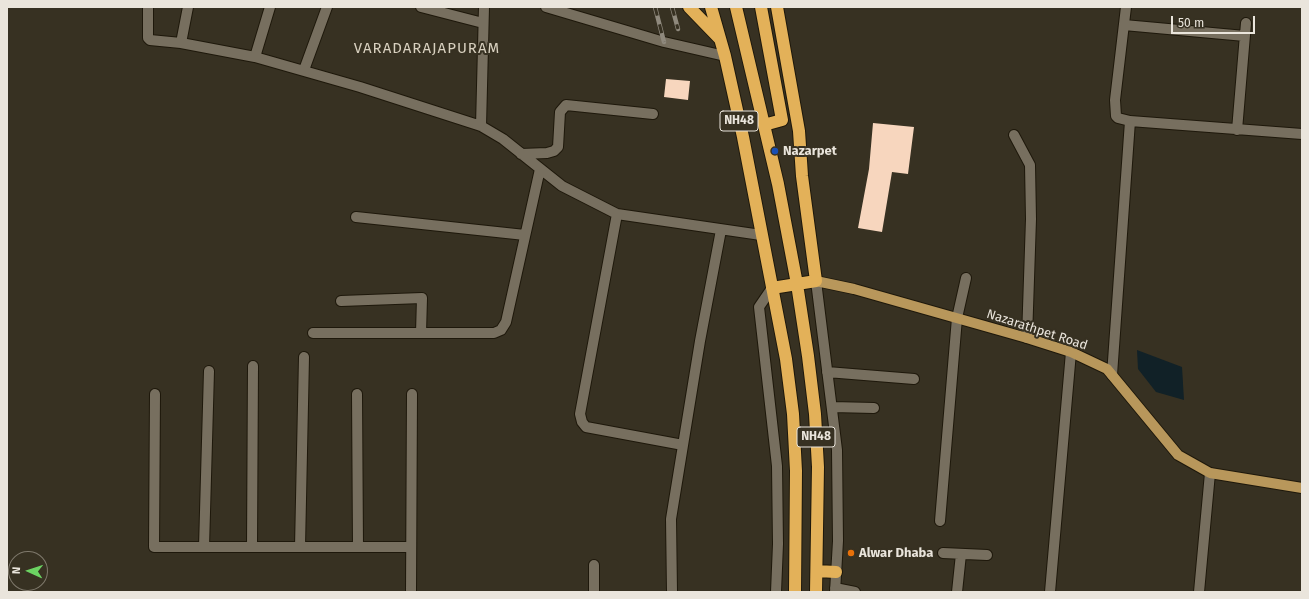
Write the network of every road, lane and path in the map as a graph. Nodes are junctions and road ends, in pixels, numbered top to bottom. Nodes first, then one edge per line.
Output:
1 (148, 7) edge
2 (188, 7) edge
3 (270, 7) edge
4 (327, 7) edge
5 (421, 7) edge
6 (484, 7) edge
7 (546, 7) edge
8 (689, 7) edge
9 (736, 7) edge
10 (761, 7) edge
11 (777, 7) edge
12 (1126, 7) edge
13 (711, 9) edge
14 (483, 23) junction
15 (1246, 23) dead end
16 (1124, 24) junction
17 (1245, 36) junction
18 (720, 39) junction
19 (181, 43) junction
20 (724, 56) junction
21 (255, 57) junction
22 (304, 70) junction
23 (653, 114) dead end
24 (1130, 121) junction
25 (764, 125) junction
26 (481, 126) junction
27 (1237, 130) junction
28 (1302, 134) edge
29 (1014, 135) dead end
30 (522, 154) junction
31 (540, 169) junction
32 (617, 214) junction
33 (356, 217) dead end
34 (721, 230) junction
35 (525, 235) junction
36 (761, 235) junction
37 (966, 278) dead end
38 (816, 281) junction
39 (797, 284) junction
40 (772, 288) junction
41 (341, 301) dead end
42 (957, 318) junction
43 (421, 332) junction
44 (312, 333) dead end
45 (1027, 338) junction
46 (1071, 352) junction
47 (304, 357) dead end
48 (253, 366) dead end
49 (209, 371) dead end
50 (828, 372) junction
51 (1112, 375) junction
52 (914, 379) dead end
53 (155, 394) dead end
54 (357, 394) dead end
55 (412, 394) dead end
56 (832, 407) junction
57 (874, 408) dead end
58 (683, 445) junction
59 (1210, 473) junction
60 (1302, 488) edge
61 (940, 521) dead end
62 (204, 547) junction
63 (252, 547) junction
64 (300, 547) junction
65 (358, 547) junction
66 (411, 547) junction
67 (942, 553) dead end
68 (961, 554) junction
69 (987, 555) dead end
70 (594, 565) dead end
71 (817, 572) junction
72 (836, 572) junction
73 (835, 590) edge
74 (411, 592) edge
75 (594, 592) edge
76 (672, 592) edge
77 (776, 592) edge
78 (795, 592) edge
79 (816, 592) edge
80 (855, 592) edge
81 (957, 592) edge
82 (1050, 592) edge
83 (1199, 592) edge

1 - 19 street
2 - 19 street
3 - 21 street
4 - 22 street
5 - 14 street
6 - 14 street
7 - 20 street
8 - 18 highway
9 - 25 highway, NH48
10 - 25 highway
11 - 38 highway
12 - 16 street
13 - 18 highway, NH48
14 - 26 street
15 - 17 street
16 - 17 street
16 - 24 street
17 - 27 street
18 - 20 highway, NH48
19 - 21 street
20 - 36 highway, NH48
21 - 22 street
22 - 26 street
23 - 30 street
24 - 27 street
24 - 51 street
25 - 39 highway, NH48
26 - 30 street
27 - 28 street
29 - 45 street
30 - 31 street
31 - 32 street
31 - 35 street
32 - 34 street
32 - 58 street
33 - 35 street
34 - 36 street
34 - 58 street
35 - 43 street
36 - 40 highway, NH48
37 - 42 street
38 - 39 highway
38 - 42 main road, Nazarathpet Road
38 - 50 street
39 - 40 highway
39 - 71 highway, NH48
40 - 77 street
40 - 78 highway, NH48
41 - 43 street
42 - 45 main road, Nazarathpet Road
42 - 61 street
43 - 44 street
45 - 46 main road, Nazarathpet Road
46 - 51 main road, Nazarathpet Road
46 - 82 street
47 - 64 street
48 - 63 street
49 - 62 street
50 - 52 street
50 - 56 street
51 - 59 main road, Nazarathpet Road
53 - 62 street
54 - 65 street
55 - 66 street
56 - 57 street
56 - 72 street
58 - 76 street
59 - 60 main road, Nazarathpet Road
59 - 83 street
62 - 63 street
63 - 64 street
64 - 65 street
65 - 66 street
66 - 74 street
67 - 68 street
68 - 69 street
68 - 81 street
70 - 75 street
71 - 72 highway
71 - 79 highway, NH48
72 - 73 street
73 - 80 street

